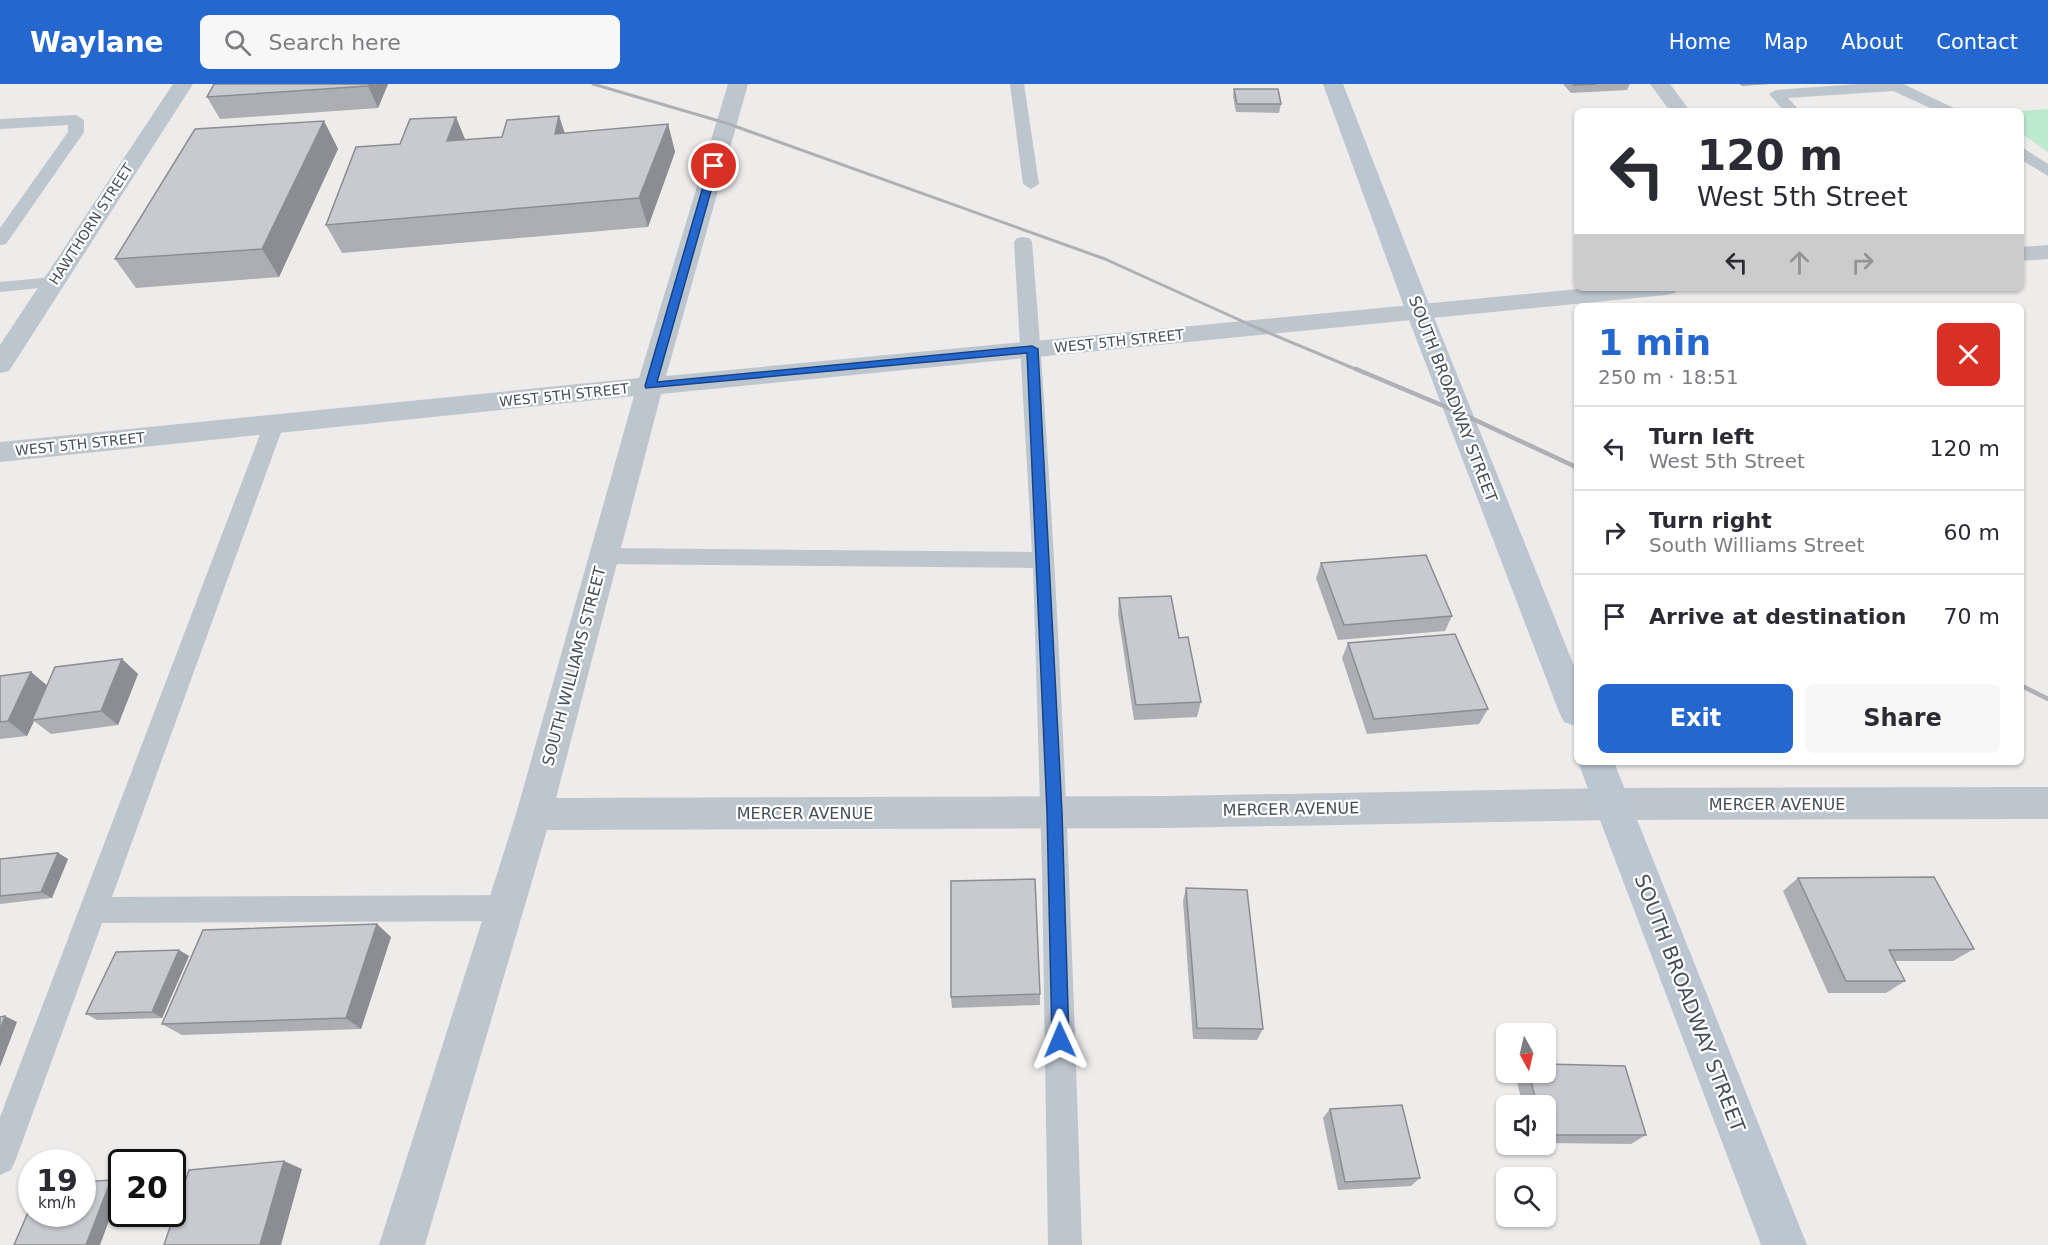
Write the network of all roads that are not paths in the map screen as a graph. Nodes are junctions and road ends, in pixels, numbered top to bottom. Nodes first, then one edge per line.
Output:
1 (183, 84) edge
2 (738, 84) edge
3 (1017, 84) edge
4 (1333, 84) edge
5 (1660, 84) edge
6 (1678, 108) edge
7 (1789, 108) edge
8 (1943, 108) edge
9 (0, 124) edge
10 (2024, 154) edge
11 (2048, 171) edge
12 (2024, 173) edge
13 (1031, 184) dead end
14 (0, 240) edge
15 (1023, 242) dead end
16 (2048, 252) edge
17 (2024, 254) edge
18 (53, 282) junction
19 (0, 286) edge
20 (1635, 291) edge
21 (1419, 312) junction
22 (1032, 349) junction
23 (0, 365) edge
24 (650, 386) junction
25 (274, 424) junction
26 (0, 452) edge
27 (604, 556) junction
28 (1042, 560) junction
29 (1574, 707) edge
30 (1597, 765) edge
31 (2048, 803) edge
32 (1613, 804) junction
33 (1054, 812) junction
34 (534, 814) junction
35 (505, 908) junction
36 (94, 910) junction
37 (0, 1159) edge
38 (402, 1245) edge
39 (1065, 1245) edge
40 (1784, 1245) edge

1 - 18 street, HAWTHORN STREET
2 - 24 street, SOUTH WILLIAMS STREET
3 - 13 lane
4 - 21 street, SOUTH BROADWAY STREET
5 - 6 street
7 - 8 lane
9 - 14 lane
10 - 11 lane
11 - 12 lane
15 - 22 lane
16 - 17 street
18 - 19 lane
18 - 23 street, HAWTHORN STREET
20 - 21 street, WEST 5TH STREET
21 - 22 street, WEST 5TH STREET
21 - 29 street, SOUTH BROADWAY STREET
22 - 24 street, WEST 5TH STREET
22 - 28 lane
24 - 25 street, WEST 5TH STREET
24 - 27 street, SOUTH WILLIAMS STREET
25 - 26 street, WEST 5TH STREET
25 - 36 lane
27 - 28 lane
27 - 34 street, SOUTH WILLIAMS STREET
28 - 33 lane
30 - 32 street, SOUTH BROADWAY STREET
31 - 32 street, MERCER AVENUE
32 - 33 street, MERCER AVENUE
32 - 40 street, SOUTH BROADWAY STREET
33 - 34 street, MERCER AVENUE
33 - 39 lane
34 - 35 street, SOUTH WILLIAMS STREET
35 - 36 lane
35 - 38 street, SOUTH WILLIAMS STREET
36 - 37 lane

